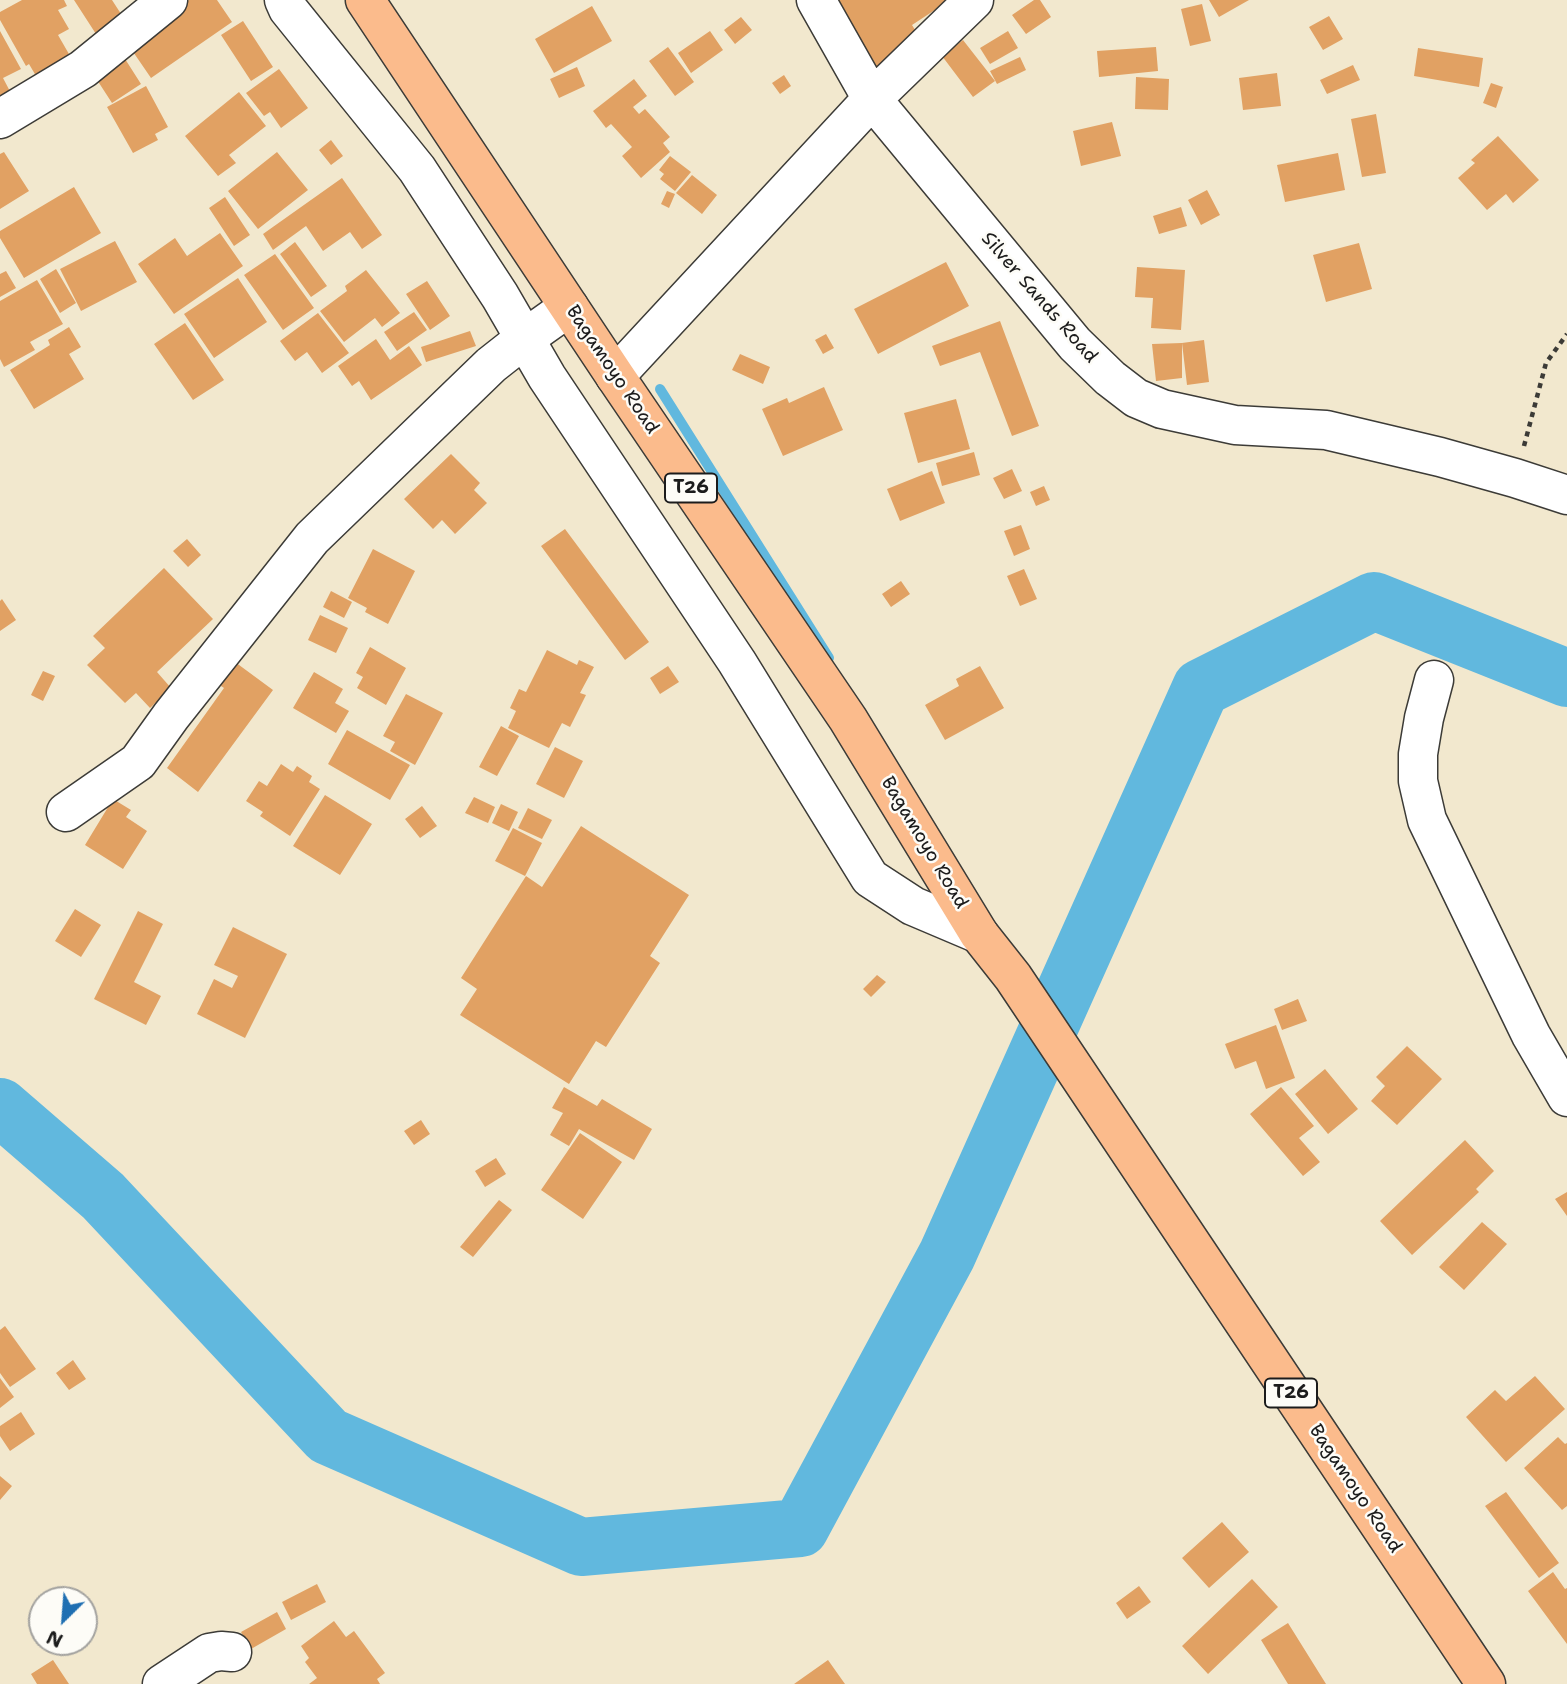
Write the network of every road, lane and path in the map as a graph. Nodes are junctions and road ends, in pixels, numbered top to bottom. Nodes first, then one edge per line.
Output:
1 (167, 0) edge
2 (284, 0) edge
3 (365, 0) edge
4 (816, 0) edge
5 (974, 0) edge
6 (872, 99) junction
7 (0, 120) edge
8 (569, 307) junction
9 (1567, 334) edge
10 (524, 339) junction
11 (615, 376) junction
12 (1515, 478) junction
13 (1567, 495) edge
14 (1434, 680) dead end
15 (66, 812) dead end
16 (979, 934) junction
17 (1567, 1097) edge
18 (232, 1652) dead end
19 (162, 1684) edge
20 (1486, 1684) edge

1 - 7 street
2 - 10 street
3 - 8 highway, Bagamoyo Road / T26
4 - 6 street, Silver Sands Road
5 - 6 street
6 - 11 street
6 - 12 street, Silver Sands Road
8 - 10 street
8 - 11 highway, Bagamoyo Road / T26
9 - 12 path
10 - 15 street
10 - 16 street
11 - 16 highway, Bagamoyo Road / T26
12 - 13 street, Silver Sands Road
14 - 17 street
16 - 20 highway, Bagamoyo Road / T26
18 - 19 street

